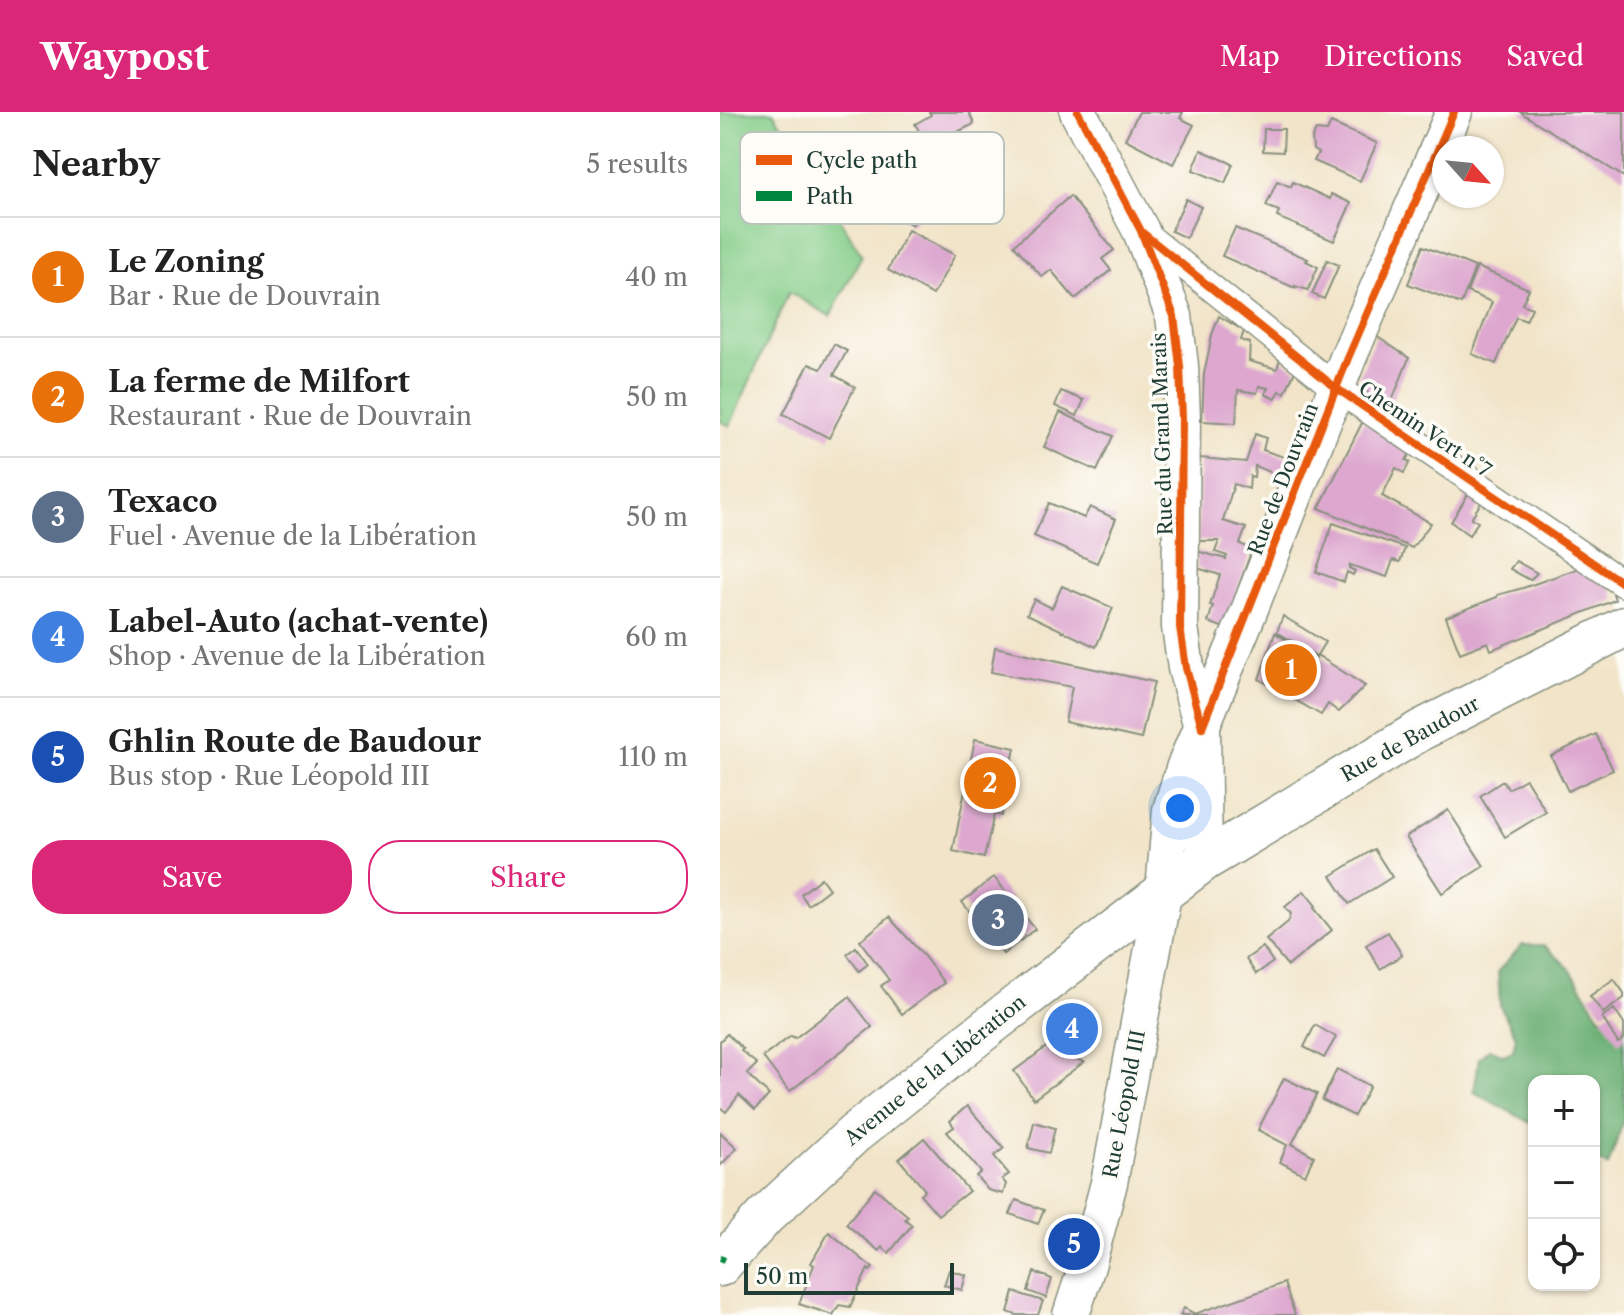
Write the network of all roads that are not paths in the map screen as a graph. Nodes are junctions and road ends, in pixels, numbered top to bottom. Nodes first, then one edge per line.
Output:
1 (1078, 112) edge
2 (1454, 112) edge
3 (1141, 231) junction
4 (1336, 388) junction
5 (1624, 584) edge
6 (1624, 627) edge
7 (1202, 727) junction
8 (1204, 861) junction
9 (1164, 890) junction
10 (720, 1266) edge
11 (1071, 1315) edge

1 - 3 street, Rue du Grand Marais
2 - 4 street, Rue de Douvrain
3 - 4 street, Chemin Vert n°7
3 - 7 street, Rue du Grand Marais
4 - 5 street, Chemin Vert n°7
4 - 7 street, Rue de Douvrain
6 - 8 main road, Rue de Baudour
7 - 8 street, Rue de Douvrain
7 - 9 street, Rue de Douvrain
8 - 9 main road, Rue de Baudour
9 - 10 main road, Avenue de la Libération
9 - 11 street, Rue Léopold III

